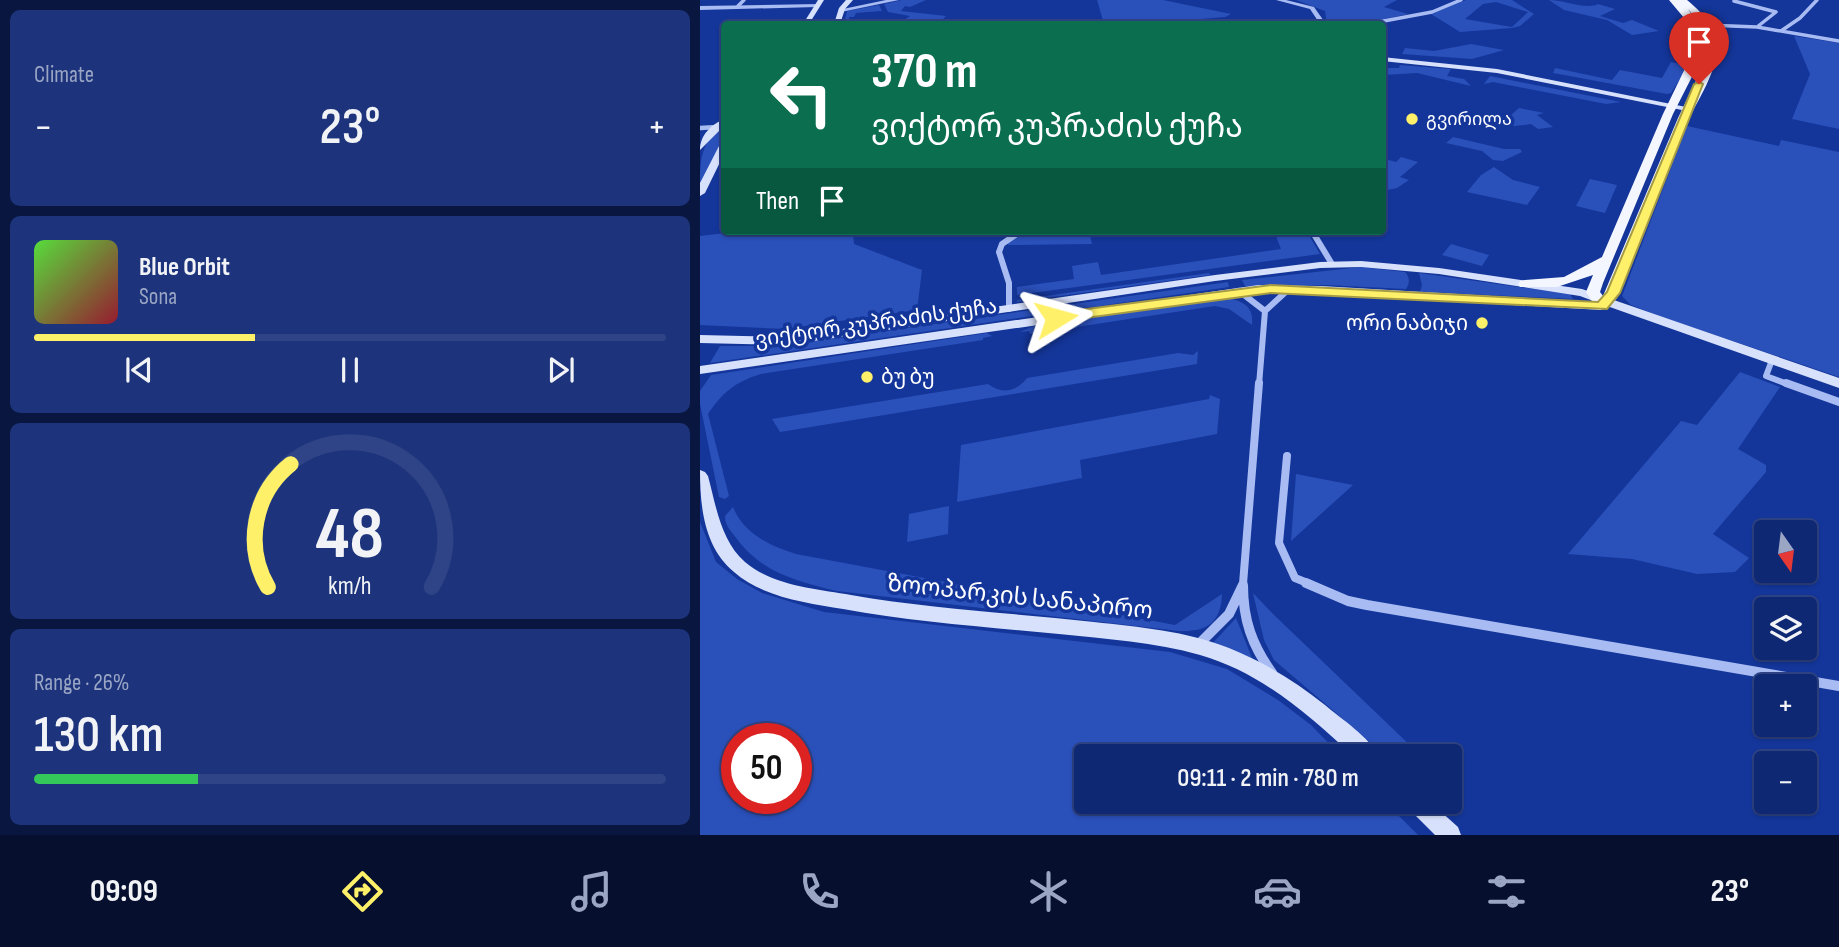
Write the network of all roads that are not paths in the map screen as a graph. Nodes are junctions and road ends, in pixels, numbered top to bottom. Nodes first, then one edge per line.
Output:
1 (744, 0) edge
2 (850, 0) edge
3 (896, 0) edge
4 (1279, 0) edge
5 (1461, 0) edge
6 (1673, 0) edge
7 (1682, 0) edge
8 (1817, 0) edge
9 (1734, 1) edge
10 (819, 3) edge
11 (737, 6) junction
12 (700, 8) edge
13 (841, 10) junction
14 (808, 21) edge
15 (838, 21) edge
16 (1320, 21) edge
17 (1384, 21) edge
18 (1706, 25) junction
19 (1757, 27) junction
20 (1781, 31) junction
21 (1839, 41) edge
22 (1386, 57) edge
23 (1691, 68) junction
24 (1704, 71) junction
25 (1674, 101) junction
26 (1687, 108) junction
27 (721, 125) edge
28 (700, 128) edge
29 (700, 147) edge
30 (721, 152) edge
31 (700, 193) edge
32 (1015, 235) edge
33 (1314, 235) edge
34 (1608, 257) junction
35 (1332, 264) junction
36 (1410, 268) junction
37 (1232, 276) junction
38 (1525, 284) junction
39 (1289, 289) junction
40 (1239, 291) junction
41 (1410, 294) junction
42 (1602, 301) junction
43 (1009, 309) junction
44 (1265, 311) junction
45 (700, 339) edge
46 (1772, 359) junction
47 (700, 370) edge
48 (1839, 383) edge
49 (1839, 402) edge
50 (1287, 456) dead end
51 (700, 476) edge
52 (1243, 585) junction
53 (1197, 646) junction
54 (1279, 681) junction
55 (1839, 686) edge
56 (1353, 744) edge
57 (1428, 814) edge
58 (1450, 835) edge

1 - 11 street
2 - 13 main road
3 - 13 street
4 - 16 street
5 - 17 street
6 - 23 main road
7 - 18 main road
8 - 20 street
9 - 19 street
10 - 11 street
10 - 14 main road
11 - 12 street
13 - 15 main road
18 - 19 street
18 - 24 main road
19 - 20 street
20 - 21 street
22 - 25 main road
23 - 24 main road
23 - 25 main road
24 - 26 main road
25 - 26 main road
25 - 34 main road
26 - 42 main road
27 - 28 street
27 - 29 main road
30 - 31 main road
32 - 43 street
33 - 35 street
34 - 38 main road
34 - 42 main road
35 - 36 main road, ვიქტორ კუპრაძის ქუჩა
35 - 37 main road, ვიქტორ კუპრაძის ქუჩა
36 - 38 main road, ვიქტორ კუპრაძის ქუჩა
36 - 41 main road
37 - 40 main road
37 - 43 main road, ვიქტორ კუპრაძის ქუჩა
38 - 42 main road, ვიქტორ კუპრაძის ქუჩა
39 - 40 main road, ვიქტორ კუპრაძის ქუჩა
39 - 41 main road, ვიქტორ კუპრაძის ქუჩა
39 - 44 street
40 - 44 street
40 - 47 main road, ვიქტორ კუპრაძის ქუჩა
41 - 42 main road, ვიქტორ კუპრაძის ქუჩა
42 - 46 main road
43 - 45 main road, ვიქტორ კუპრაძის ქუჩა
44 - 52 street
46 - 48 main road
46 - 49 street
50 - 55 street
51 - 53 main road, ზოოპარკის სანაპირო
52 - 53 street
52 - 54 street
53 - 54 main road, ზოოპარკის სანაპირო
54 - 56 main road, ზოოპარკის სანაპირო
57 - 58 main road

